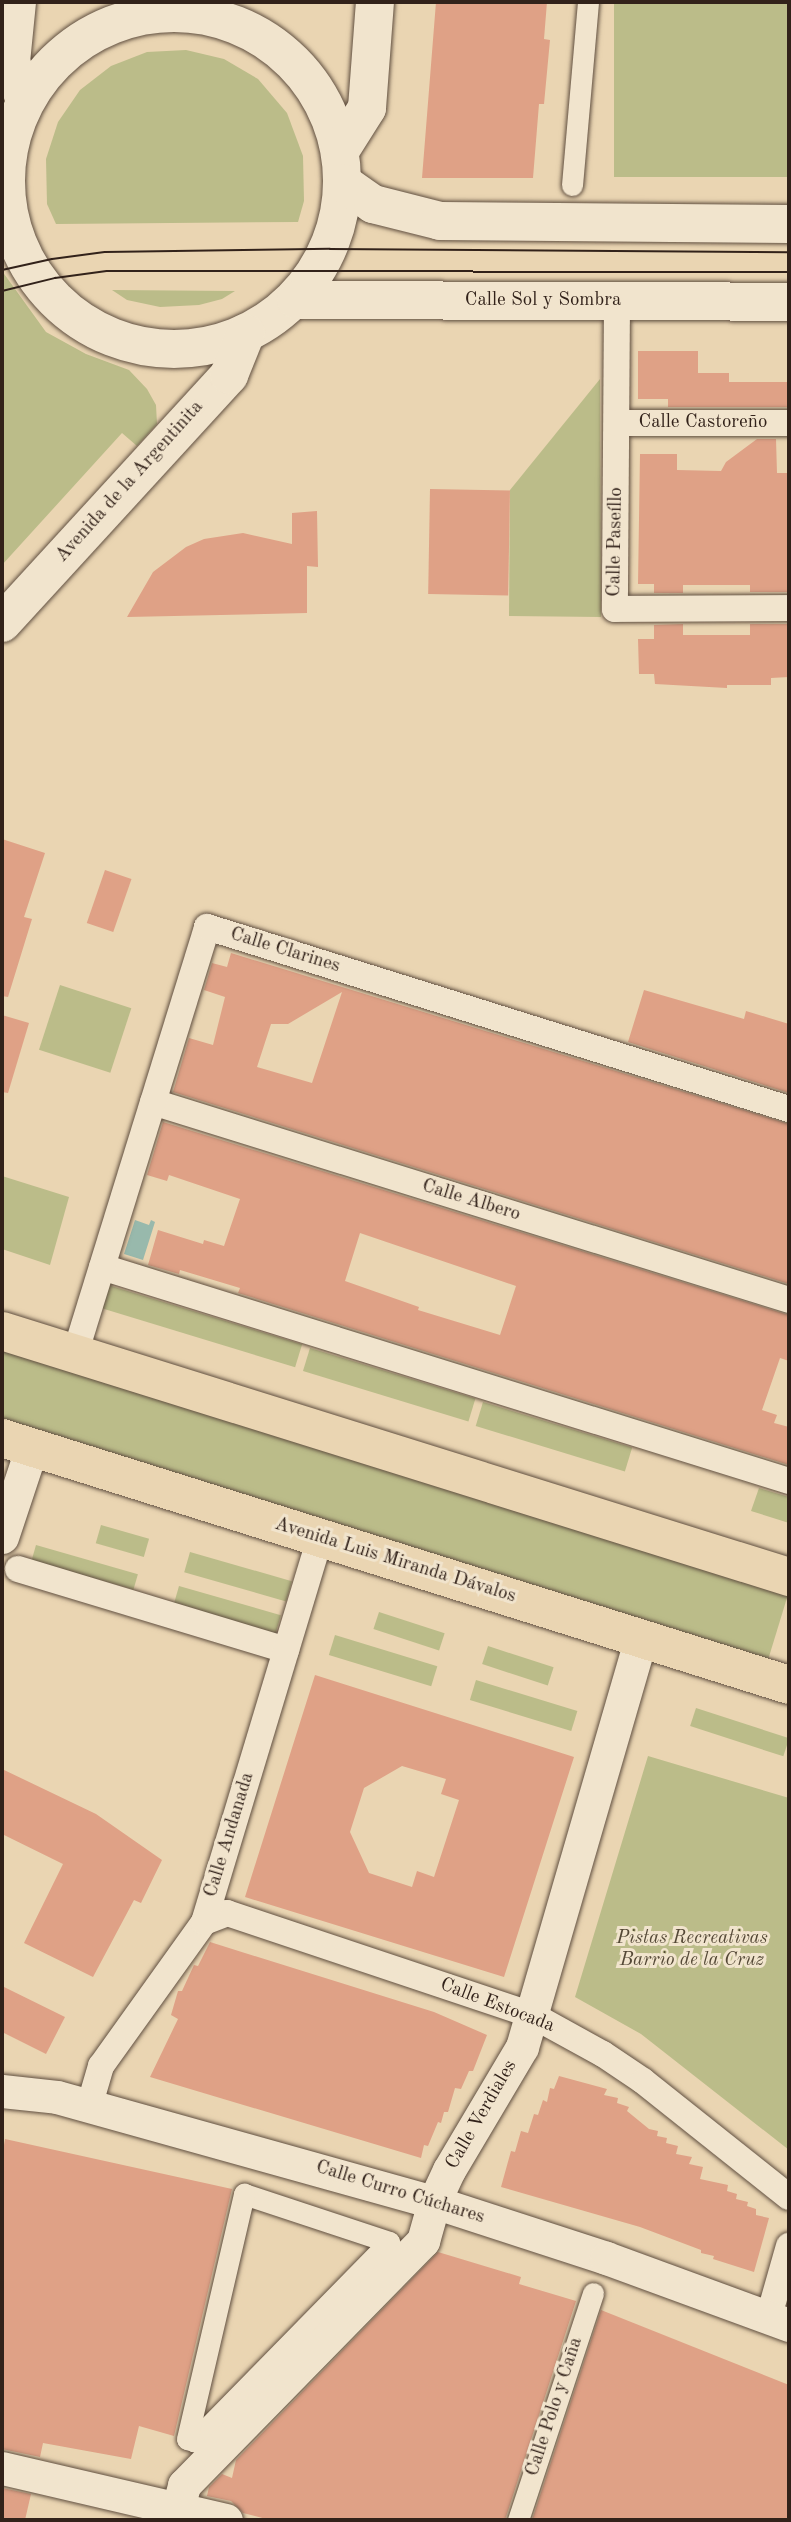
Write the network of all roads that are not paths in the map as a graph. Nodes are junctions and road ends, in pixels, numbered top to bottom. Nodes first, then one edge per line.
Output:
1 (17, 2) edge
2 (375, 2) edge
3 (588, 2) edge
4 (13, 115) edge
5 (341, 167) junction
6 (572, 185) dead end
7 (789, 224) edge
8 (296, 300) junction
9 (617, 302) junction
10 (789, 302) edge
11 (246, 332) junction
12 (617, 423) junction
13 (789, 423) edge
14 (789, 608) edge
15 (2, 623) edge
16 (153, 1102) junction
17 (789, 1110) edge
18 (102, 1267) junction
19 (789, 1300) edge
20 (2, 1331) edge
21 (75, 1353) junction
22 (17, 1443) edge
23 (789, 1481) edge
24 (3, 1531) edge
25 (320, 1538) junction
26 (18, 1569) dead end
27 (789, 1577) edge
28 (641, 1638) junction
29 (286, 1650) junction
30 (789, 1685) edge
31 (204, 1922) junction
32 (532, 2015) junction
33 (2, 2091) edge
34 (89, 2107) junction
35 (244, 2194) joint
36 (789, 2197) edge
37 (434, 2202) junction
38 (789, 2246) edge
39 (593, 2293) dead end
40 (779, 2321) edge
41 (2, 2468) edge
42 (202, 2515) edge
43 (518, 2520) edge

1 - 4 main road
2 - 5 main road
3 - 6 street
4 - 5 main road
4 - 11 main road
5 - 7 main road
5 - 8 main road
8 - 9 main road, Calle Sol y Sombra
8 - 11 main road
9 - 10 main road, Calle Sol y Sombra
9 - 12 street, Calle Paseíllo
11 - 15 main road, Avenida de la Argentinita
12 - 13 street, Calle Castoreño
12 - 14 street, Calle Paseíllo
16 - 17 street, Calle Clarines
16 - 18 street, Calle Clarines
16 - 19 street, Calle Albero
18 - 21 street, Calle Clarines
18 - 23 street
20 - 21 main road
21 - 27 main road
22 - 24 street
22 - 25 main road, Avenida Luis Miranda Dávalos
25 - 28 main road, Avenida Luis Miranda Dávalos
25 - 29 street, Calle Andanada
26 - 29 street
28 - 30 main road, Avenida Luis Miranda Dávalos
28 - 32 street, Calle Verdiales
29 - 31 street, Calle Andanada
31 - 32 street, Calle Estocada
31 - 34 street, Calle Andanada
32 - 36 street, Calle Estocada
32 - 37 street, Calle Verdiales
33 - 34 street, Calle Curro Cúchares
34 - 37 street, Calle Curro Cúchares
35 - 35 street
37 - 40 street, Calle Curro Cúchares
37 - 42 street, Calle Verdiales
38 - 40 street
39 - 43 street, Calle Polo y Caña
41 - 42 street

